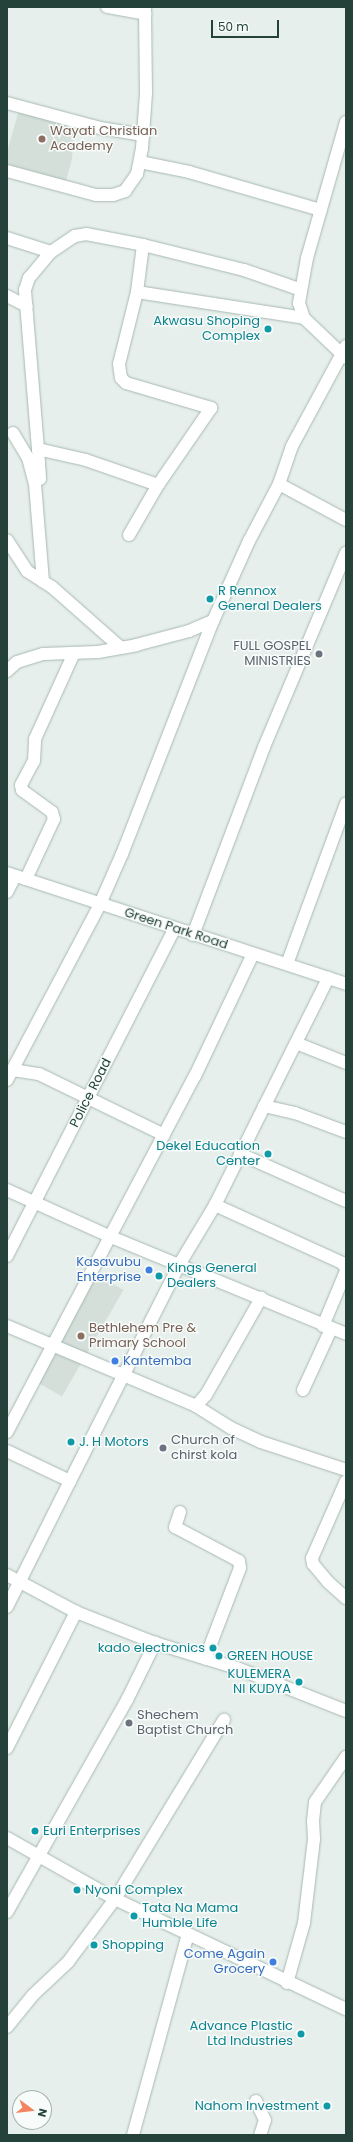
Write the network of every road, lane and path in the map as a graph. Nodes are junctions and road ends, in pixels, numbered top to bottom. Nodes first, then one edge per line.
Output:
1 (107, 7) edge
2 (145, 11) edge
3 (7, 103) edge
4 (346, 122) edge
5 (143, 135) junction
6 (140, 162) junction
7 (7, 171) edge
8 (321, 210) junction
9 (7, 238) edge
10 (143, 245) junction
11 (50, 252) junction
12 (300, 289) junction
13 (137, 292) junction
14 (7, 296) edge
15 (26, 306) junction
16 (304, 318) junction
17 (345, 352) edge
18 (13, 433) dead end
19 (38, 449) junction
20 (158, 484) junction
21 (279, 484) junction
22 (346, 520) edge
23 (44, 525) dead end
24 (129, 535) dead end
25 (7, 540) edge
26 (346, 553) edge
27 (43, 582) junction
28 (213, 620) junction
29 (120, 647) junction
30 (74, 653) junction
31 (7, 671) edge
32 (346, 804) edge
33 (16, 876) edge
34 (7, 892) edge
35 (100, 904) junction
36 (174, 929) junction
37 (193, 935) junction
38 (253, 954) junction
39 (287, 964) junction
40 (328, 978) junction
41 (346, 984) edge
42 (296, 1044) junction
43 (346, 1063) edge
44 (10, 1075) edge
45 (89, 1097) junction
46 (264, 1106) junction
47 (346, 1132) edge
48 (164, 1135) junction
49 (240, 1154) junction
50 (7, 1190) edge
51 (346, 1201) edge
52 (35, 1202) junction
53 (215, 1205) junction
54 (111, 1237) junction
55 (7, 1256) edge
56 (179, 1265) junction
57 (346, 1268) edge
58 (346, 1271) edge
59 (261, 1298) junction
60 (7, 1326) edge
61 (327, 1327) junction
62 (346, 1334) edge
63 (52, 1345) junction
64 (123, 1375) junction
65 (303, 1390) dead end
66 (196, 1406) junction
67 (7, 1432) edge
68 (7, 1451) edge
69 (346, 1470) edge
70 (70, 1481) junction
71 (346, 1482) edge
72 (180, 1512) dead end
73 (7, 1575) edge
74 (20, 1581) junction
75 (346, 1598) edge
76 (7, 1607) edge
77 (76, 1612) junction
78 (155, 1643) junction
79 (205, 1659) junction
80 (346, 1711) edge
81 (224, 1720) dead end
82 (7, 1748) edge
83 (346, 1757) edge
84 (7, 1838) edge
85 (38, 1855) junction
86 (115, 1899) junction
87 (7, 1912) edge
88 (188, 1934) junction
89 (287, 1983) junction
90 (346, 2009) edge
91 (7, 2027) edge
92 (256, 2101) dead end
93 (133, 2135) edge
94 (260, 2135) edge

1 - 2 street
2 - 5 street
3 - 5 street
4 - 8 street
5 - 6 street
6 - 7 street
6 - 8 street
8 - 12 street
9 - 11 street
10 - 11 street
10 - 12 street
10 - 13 street
11 - 15 street
12 - 16 street
13 - 16 street
13 - 20 street
14 - 15 street
15 - 19 street
16 - 17 street
17 - 21 street
18 - 27 street
19 - 20 street
19 - 23 street
20 - 24 street
21 - 22 street
21 - 28 street
25 - 27 street
26 - 37 street
27 - 29 street
28 - 29 street
28 - 35 street
29 - 30 street
30 - 31 street
30 - 33 street
32 - 39 street
33 - 34 street
33 - 35 street, Green Park Road
35 - 36 street, Green Park Road
35 - 44 street
36 - 37 street, Green Park Road
36 - 45 street, Police Road
37 - 38 street, Green Park Road
38 - 39 street, Green Park Road
38 - 48 street
39 - 40 street, Green Park Road
40 - 41 street, Green Park Road
40 - 42 street
42 - 43 street
42 - 46 street
44 - 45 street
45 - 48 street
45 - 52 street, Police Road
46 - 47 street
46 - 49 street
48 - 54 street
49 - 51 street
49 - 53 street
50 - 52 street
52 - 54 street
52 - 55 street, Police Road
53 - 56 street
53 - 57 street
54 - 56 street
54 - 63 street
56 - 59 street
56 - 64 street
58 - 61 street
59 - 61 street
59 - 66 street
60 - 63 street
61 - 62 street
61 - 65 street
63 - 64 street
63 - 67 street
64 - 66 street
64 - 70 street
66 - 69 street
68 - 70 street
70 - 74 street
71 - 75 street
72 - 79 street
73 - 74 street
74 - 76 street
74 - 77 street
77 - 78 street
77 - 82 street
78 - 79 street
78 - 85 street
79 - 80 street
81 - 86 street
83 - 89 street
84 - 85 street
85 - 86 street
85 - 87 street
86 - 88 street
86 - 91 street
88 - 89 street
88 - 93 street
89 - 90 street
92 - 94 street

